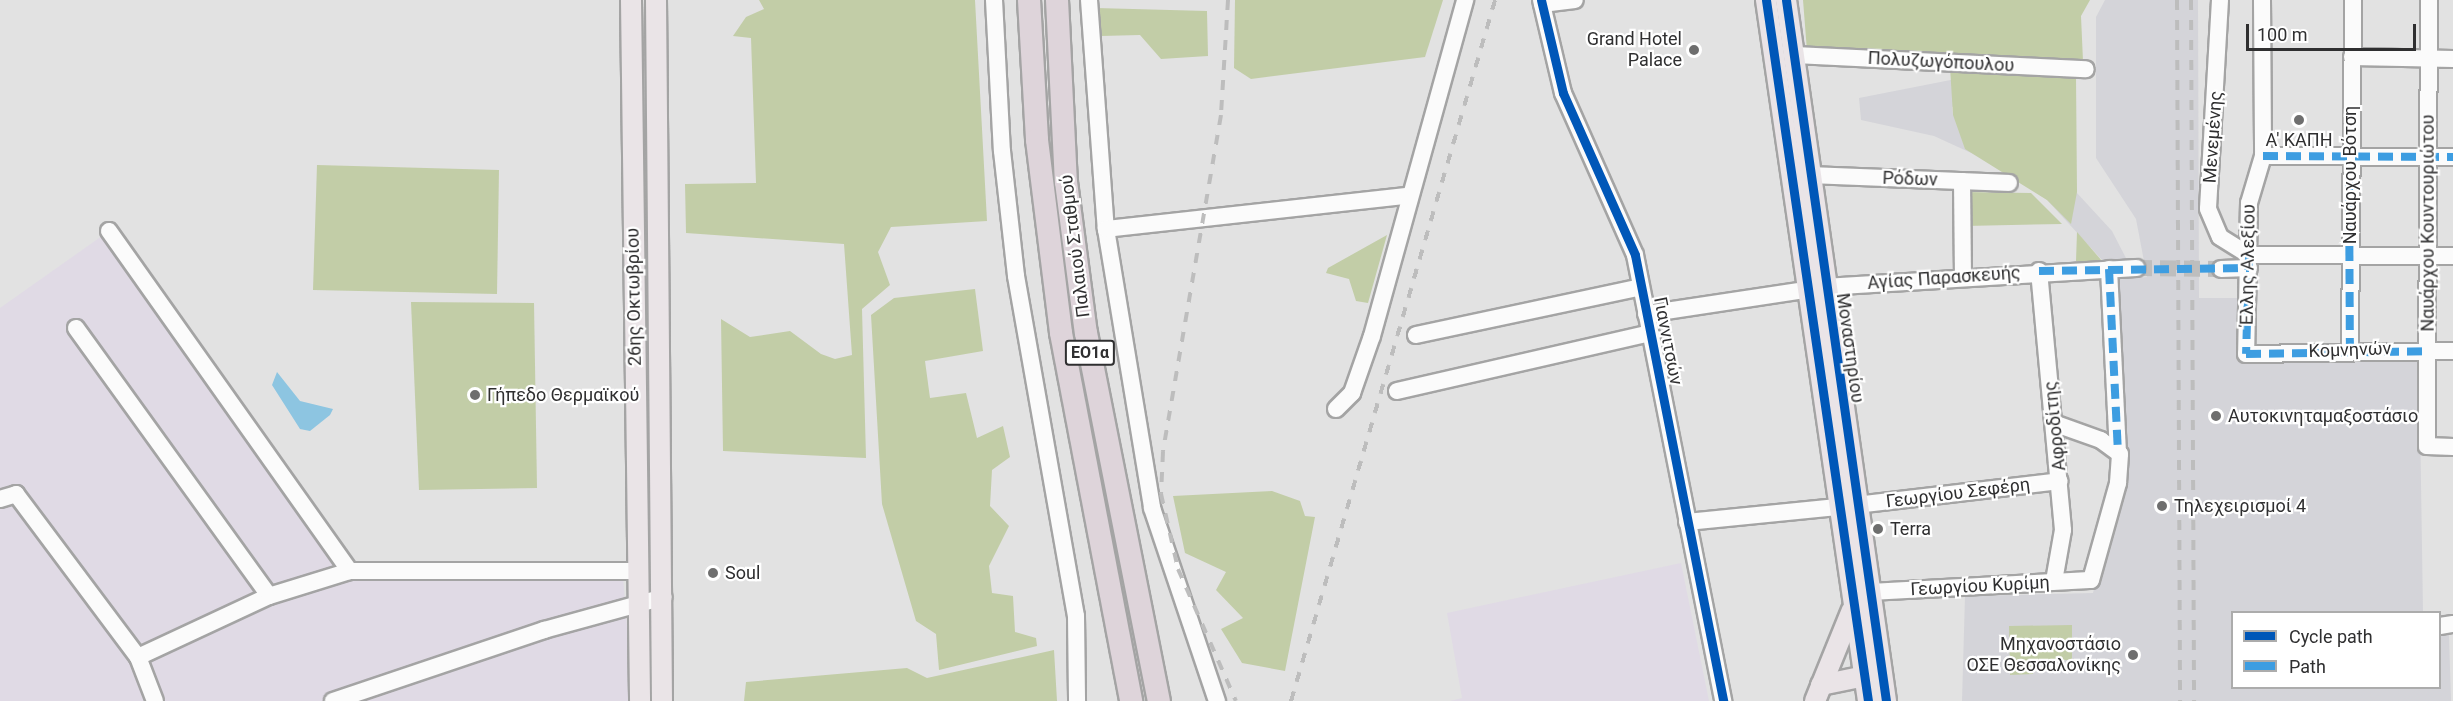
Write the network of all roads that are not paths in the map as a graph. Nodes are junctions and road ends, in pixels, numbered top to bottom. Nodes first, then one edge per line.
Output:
1 (631, 0) edge
2 (656, 0) edge
3 (994, 0) edge
4 (1029, 0) edge
5 (1057, 0) edge
6 (1089, 0) edge
7 (1465, 0) edge
8 (1575, 0) edge
9 (1766, 0) edge
10 (1786, 0) edge
11 (2220, 0) edge
12 (2262, 0) edge
13 (2353, 0) edge
14 (2429, 0) edge
15 (1542, 2) edge
16 (1795, 55) junction
17 (2352, 57) junction
18 (2429, 59) junction
19 (2453, 59) edge
20 (2086, 69) dead end
21 (2263, 156) junction
22 (2350, 156) junction
23 (2427, 157) junction
24 (2453, 157) edge
25 (1811, 175) junction
26 (1962, 181) junction
27 (2009, 183) dead end
28 (1407, 196) junction
29 (1106, 229) junction
30 (109, 231) dead end
31 (2350, 256) junction
32 (2426, 256) junction
33 (2453, 256) edge
34 (2249, 262) junction
35 (2136, 268) tunnel mouth
36 (2221, 268) tunnel mouth
37 (2109, 269) junction
38 (2039, 271) junction
39 (1964, 276) junction
40 (1641, 287) junction
41 (1816, 290) junction
42 (1646, 314) junction
43 (76, 328) dead end
44 (1650, 333) junction
45 (1416, 335) dead end
46 (2350, 350) junction
47 (2428, 351) junction
48 (2453, 351) edge
49 (2246, 354) joint
50 (1397, 391) dead end
51 (1336, 409) dead end
52 (2056, 424) junction
53 (2453, 447) edge
54 (2118, 450) junction
55 (2060, 481) junction
56 (0, 499) edge
57 (1846, 506) junction
58 (1687, 522) junction
59 (350, 571) junction
60 (639, 571) junction
61 (2054, 581) junction
62 (1869, 592) junction
63 (269, 596) junction
64 (664, 597) junction
65 (641, 604) junction
66 (1852, 610) junction
67 (138, 657) junction
68 (1871, 667) junction
69 (1822, 685) edge
70 (155, 701) edge
71 (333, 701) edge
72 (640, 701) edge
73 (662, 701) edge
74 (1077, 701) edge
75 (1131, 701) edge
76 (1159, 701) edge
77 (1216, 701) edge
78 (1723, 701) edge
79 (1868, 701) edge
80 (1886, 701) edge

1 - 60 main road, 26ης Οκτωβρίου
2 - 64 main road, 26ης Οκτωβρίου
3 - 74 street
4 - 75 highway, Παλαιού Σταθμού / ΕΟ1α
5 - 76 highway, Παλαιού Σταθμού / ΕΟ1α
6 - 29 street
7 - 28 street
8 - 15 street
9 - 41 main road, Μοναστηρίου
10 - 16 main road, Μοναστηρίου
11 - 34 street, Μενεμένης
12 - 21 street, Έλλης Αλεξίου
13 - 17 street, Ναυάρχου Βότση
14 - 18 street, Ναυάρχου Κουντουριώτου
15 - 40 street, Γιαννιτσών
16 - 20 street, Πολυζωγόπουλου
16 - 25 main road, Μοναστηρίου
17 - 18 street
17 - 22 street, Ναυάρχου Βότση
18 - 19 street
18 - 23 street, Ναυάρχου Κουντουριώτου
21 - 22 street
21 - 34 street, Έλλης Αλεξίου
22 - 23 street
22 - 31 street, Ναυάρχου Βότση
23 - 24 street
23 - 32 street, Ναυάρχου Κουντουριώτου
25 - 26 street, Ρόδων
25 - 41 main road, Μοναστηρίου
26 - 27 street, Ρόδων
26 - 39 street
28 - 29 street
28 - 51 street
29 - 77 street
30 - 59 street
31 - 32 street
31 - 34 street
31 - 46 street, Ναυάρχου Βότση
32 - 33 street
32 - 47 street, Ναυάρχου Κουντουριώτου
34 - 36 street
34 - 49 street, Έλλης Αλεξίου
35 - 37 street, Αγίας Παρασκευής
37 - 38 street, Αγίας Παρασκευής
37 - 54 street
38 - 39 street, Αγίας Παρασκευής
38 - 52 street, Αφροδίτης
39 - 41 street, Αγίας Παρασκευής
40 - 42 street, Γιαννιτσών
40 - 45 street
41 - 42 street, Αγίας Παρασκευής
41 - 57 main road, Μοναστηρίου
42 - 44 street, Γιαννιτσών
43 - 63 street
44 - 50 street
44 - 58 street, Γιαννιτσών
46 - 47 street, Κομνηνών
46 - 49 street, Κομνηνών
47 - 48 street, Κομνηνών
47 - 53 street, Ναυάρχου Κουντουριώτου
52 - 54 street
52 - 55 street, Αφροδίτης
54 - 61 street, Γεωργίου Κυρίμη
55 - 57 street, Γεωργίου Σεφέρη
55 - 61 street, Αφροδίτης
56 - 67 street
57 - 58 street, Γεωργίου Σεφέρη
57 - 62 main road, Μοναστηρίου
57 - 66 main road, Μοναστηρίου
58 - 78 street, Γιαννιτσών
59 - 60 street
59 - 63 street
60 - 65 main road, 26ης Οκτωβρίου
61 - 62 street, Γεωργίου Κυρίμη
62 - 68 main road, Μοναστηρίου
63 - 67 street
64 - 65 street
64 - 73 main road, 26ης Οκτωβρίου
65 - 71 street
65 - 72 main road, 26ης Οκτωβρίου
66 - 68 main road, Μοναστηρίου
66 - 69 main road
67 - 70 street
68 - 69 main road
68 - 79 main road, Μοναστηρίου
68 - 80 main road, Μοναστηρίου

